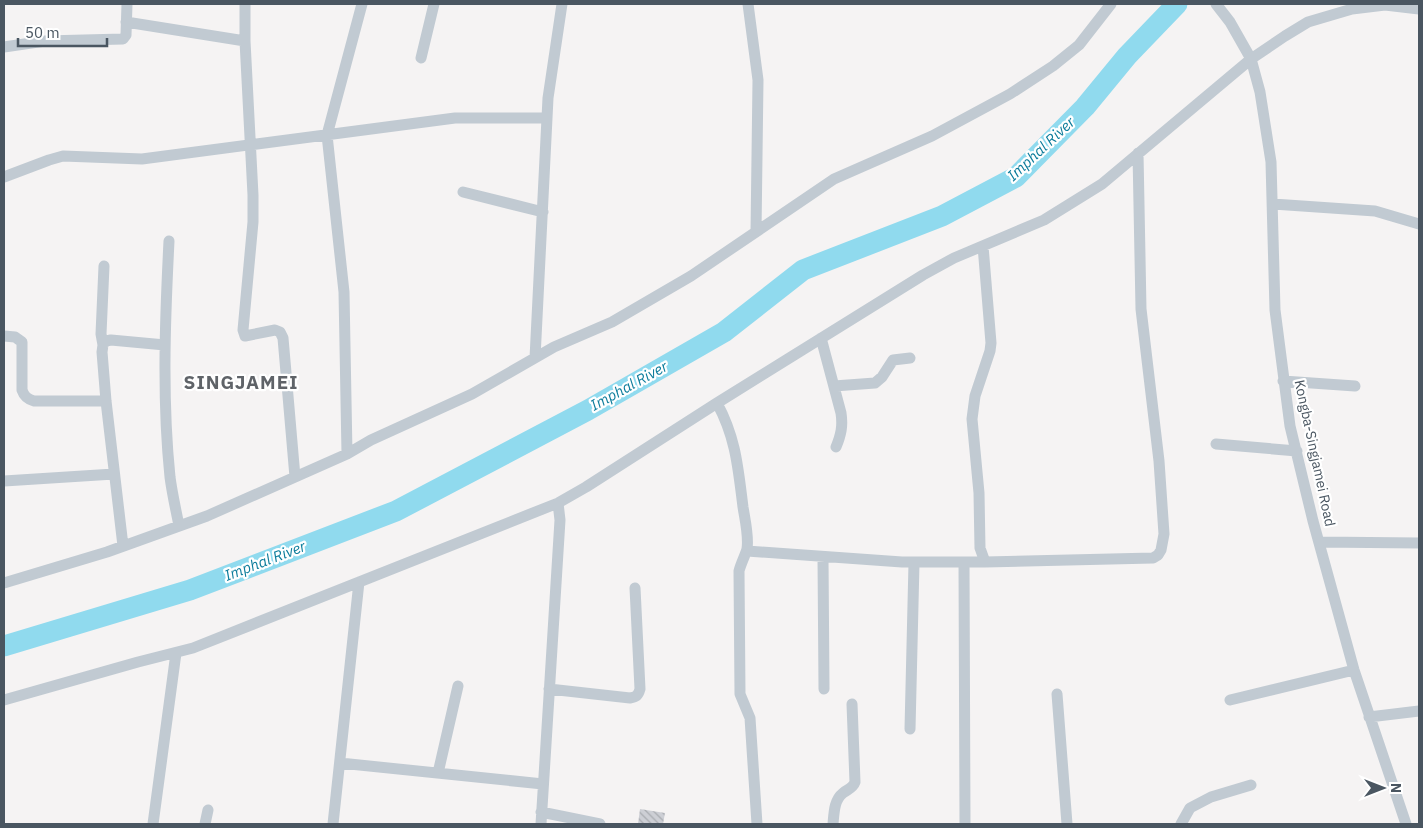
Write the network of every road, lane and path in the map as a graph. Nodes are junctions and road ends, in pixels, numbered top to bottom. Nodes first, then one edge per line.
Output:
1 (127, 4) edge
2 (245, 4) edge
3 (362, 4) edge
4 (434, 4) edge
5 (562, 4) edge
6 (748, 4) edge
7 (1112, 4) edge
8 (1216, 4) edge
9 (1419, 9) edge
10 (126, 22) junction
11 (245, 41) junction
12 (4, 47) edge
13 (422, 58) dead end
14 (1251, 59) junction
15 (547, 118) junction
16 (327, 135) junction
17 (250, 145) junction
18 (1138, 153) junction
19 (4, 177) edge
20 (463, 192) dead end
21 (1273, 204) junction
22 (542, 212) junction
23 (1419, 224) edge
24 (756, 232) junction
25 (169, 241) dead end
26 (983, 246) junction
27 (104, 266) dead end
28 (4, 336) edge
29 (821, 338) junction
30 (103, 345) junction
31 (165, 345) junction
32 (535, 358) junction
33 (910, 358) dead end
34 (1283, 381) junction
35 (834, 386) junction
36 (1355, 386) dead end
37 (106, 401) junction
38 (717, 402) junction
39 (1216, 444) dead end
40 (836, 447) dead end
41 (1297, 451) junction
42 (347, 454) junction
43 (114, 474) junction
44 (295, 477) junction
45 (4, 481) edge
46 (558, 503) junction
47 (179, 526) junction
48 (1319, 542) junction
49 (1419, 543) edge
50 (123, 546) junction
51 (747, 551) junction
52 (823, 557) junction
53 (985, 562) junction
54 (914, 563) junction
55 (964, 563) junction
56 (359, 582) junction
57 (4, 583) edge
58 (635, 588) dead end
59 (176, 653) junction
60 (1354, 670) junction
61 (458, 686) dead end
62 (549, 689) junction
63 (824, 689) dead end
64 (1057, 694) dead end
65 (4, 700) edge
66 (1230, 700) dead end
67 (852, 704) dead end
68 (1419, 711) edge
69 (1369, 717) junction
70 (910, 728) dead end
71 (340, 763) junction
72 (438, 773) junction
73 (543, 784) junction
74 (1251, 785) dead end
75 (208, 810) dead end
76 (541, 812) junction
77 (153, 824) edge
78 (205, 824) edge
79 (333, 824) edge
80 (541, 824) edge
81 (600, 824) edge
82 (757, 824) edge
83 (833, 824) edge
84 (965, 824) edge
85 (1067, 824) edge
86 (1181, 824) edge
87 (1406, 824) edge

1 - 10 street
2 - 11 street
3 - 16 street
4 - 13 street
5 - 15 street
6 - 24 street
7 - 24 street
8 - 14 street, Kongba-Singjamei Road
9 - 14 street
10 - 11 street
10 - 12 street
11 - 17 street
14 - 18 street
14 - 21 street, Kongba-Singjamei Road
15 - 16 street
15 - 22 street
16 - 17 street
16 - 42 street
17 - 19 street
17 - 44 street
18 - 26 street
18 - 53 street
20 - 22 street
21 - 23 street
21 - 34 street, Kongba-Singjamei Road
22 - 32 street
24 - 32 street
25 - 31 street
26 - 29 street
26 - 53 street
27 - 30 street
28 - 37 street
29 - 35 street
29 - 38 street
30 - 31 street
30 - 37 street
31 - 47 street
32 - 42 street
33 - 35 street
34 - 36 street
34 - 41 street, Kongba-Singjamei Road
35 - 40 street
37 - 43 street
38 - 46 street
38 - 51 street
39 - 41 street
41 - 48 street, Kongba-Singjamei Road
42 - 44 street
43 - 45 street
43 - 50 street
44 - 47 street
46 - 56 street
46 - 62 street
47 - 50 street
48 - 49 street
48 - 60 street, Kongba-Singjamei Road
50 - 57 street
51 - 52 street
51 - 82 street
52 - 54 street
52 - 63 street
53 - 55 street
54 - 55 street
54 - 70 street
55 - 84 street
56 - 59 street
56 - 71 street
58 - 62 street
59 - 65 street
59 - 77 street
60 - 66 street
60 - 69 street, Kongba-Singjamei Road
61 - 72 street
62 - 73 street
64 - 85 street
67 - 83 street
68 - 69 street
69 - 87 street, Kongba-Singjamei Road
71 - 72 street
71 - 79 street
72 - 73 street
73 - 76 street
74 - 86 street
75 - 78 street
76 - 80 street
76 - 81 street

